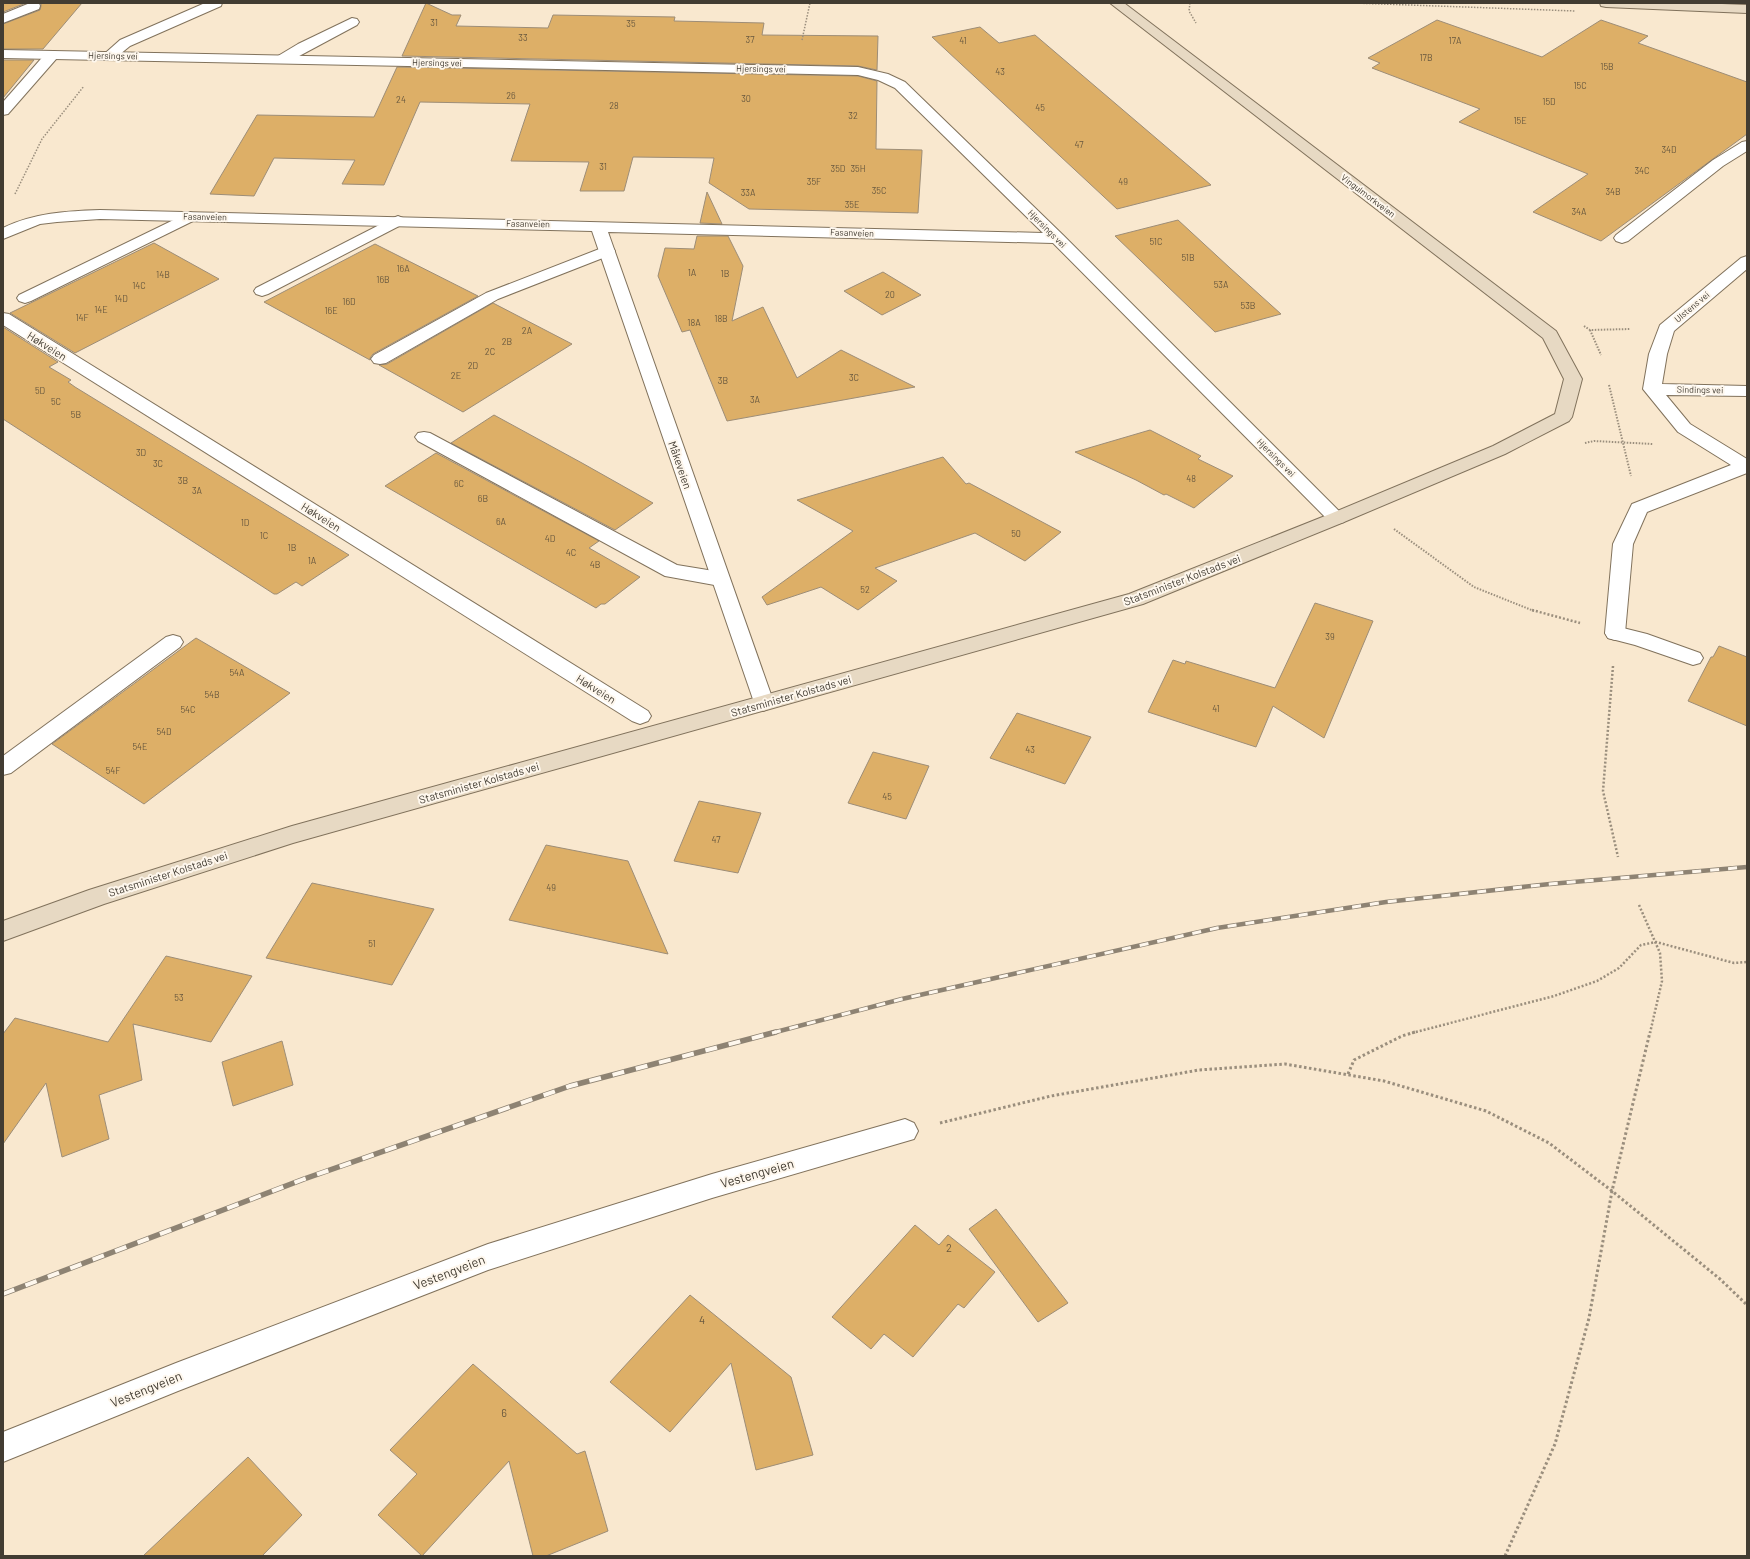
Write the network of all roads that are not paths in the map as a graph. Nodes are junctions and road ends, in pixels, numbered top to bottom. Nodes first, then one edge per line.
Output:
1 (216, 3) edge
2 (1116, 3) edge
3 (1606, 3) edge
4 (34, 6) dead end
5 (1747, 9) edge
6 (3, 19) edge
7 (352, 22) dead end
8 (3, 54) edge
9 (52, 55) junction
10 (109, 56) junction
11 (283, 59) junction
12 (3, 111) edge
13 (1744, 150) edge
14 (190, 217) junction
15 (398, 222) junction
16 (598, 226) junction
17 (7, 232) edge
18 (1057, 238) junction
19 (1622, 238) dead end
20 (607, 252) junction
21 (1747, 261) edge
22 (262, 291) dead end
23 (25, 298) dead end
24 (3, 318) edge
25 (380, 359) dead end
26 (1652, 390) junction
27 (1747, 391) edge
28 (1563, 417) joint
29 (424, 437) dead end
30 (1746, 467) edge
31 (1337, 518) junction
32 (720, 579) junction
33 (173, 642) dead end
34 (1693, 658) dead end
35 (763, 704) junction
36 (640, 716) dead end
37 (3, 767) edge
38 (3, 931) edge
39 (905, 1131) road end
40 (3, 1447) edge

1 - 10 street
2 - 28 street, Vingulmorkveien
3 - 5 street
4 - 6 street
7 - 11 street
8 - 9 street, Hjersings vei
9 - 10 street, Hjersings vei
9 - 12 street
10 - 11 street, Hjersings vei
11 - 18 street, Hjersings vei
13 - 19 street
14 - 15 street, Fasanveien
14 - 17 street, Fasanveien
14 - 23 street
15 - 16 street, Fasanveien
15 - 22 street
16 - 18 street, Fasanveien
16 - 20 street, Måkeveien
18 - 31 street, Hjersings vei
20 - 25 street
20 - 32 street, Måkeveien
21 - 26 street, Ulstens vei
24 - 36 street, Høkveien
26 - 27 street, Sindings vei
26 - 30 street
28 - 31 street, Statsminister Kolstads vei
29 - 32 street
30 - 34 street
31 - 35 street, Statsminister Kolstads vei
32 - 35 street, Måkeveien
33 - 37 street
35 - 38 street, Statsminister Kolstads vei
39 - 40 street, Vestengveien

